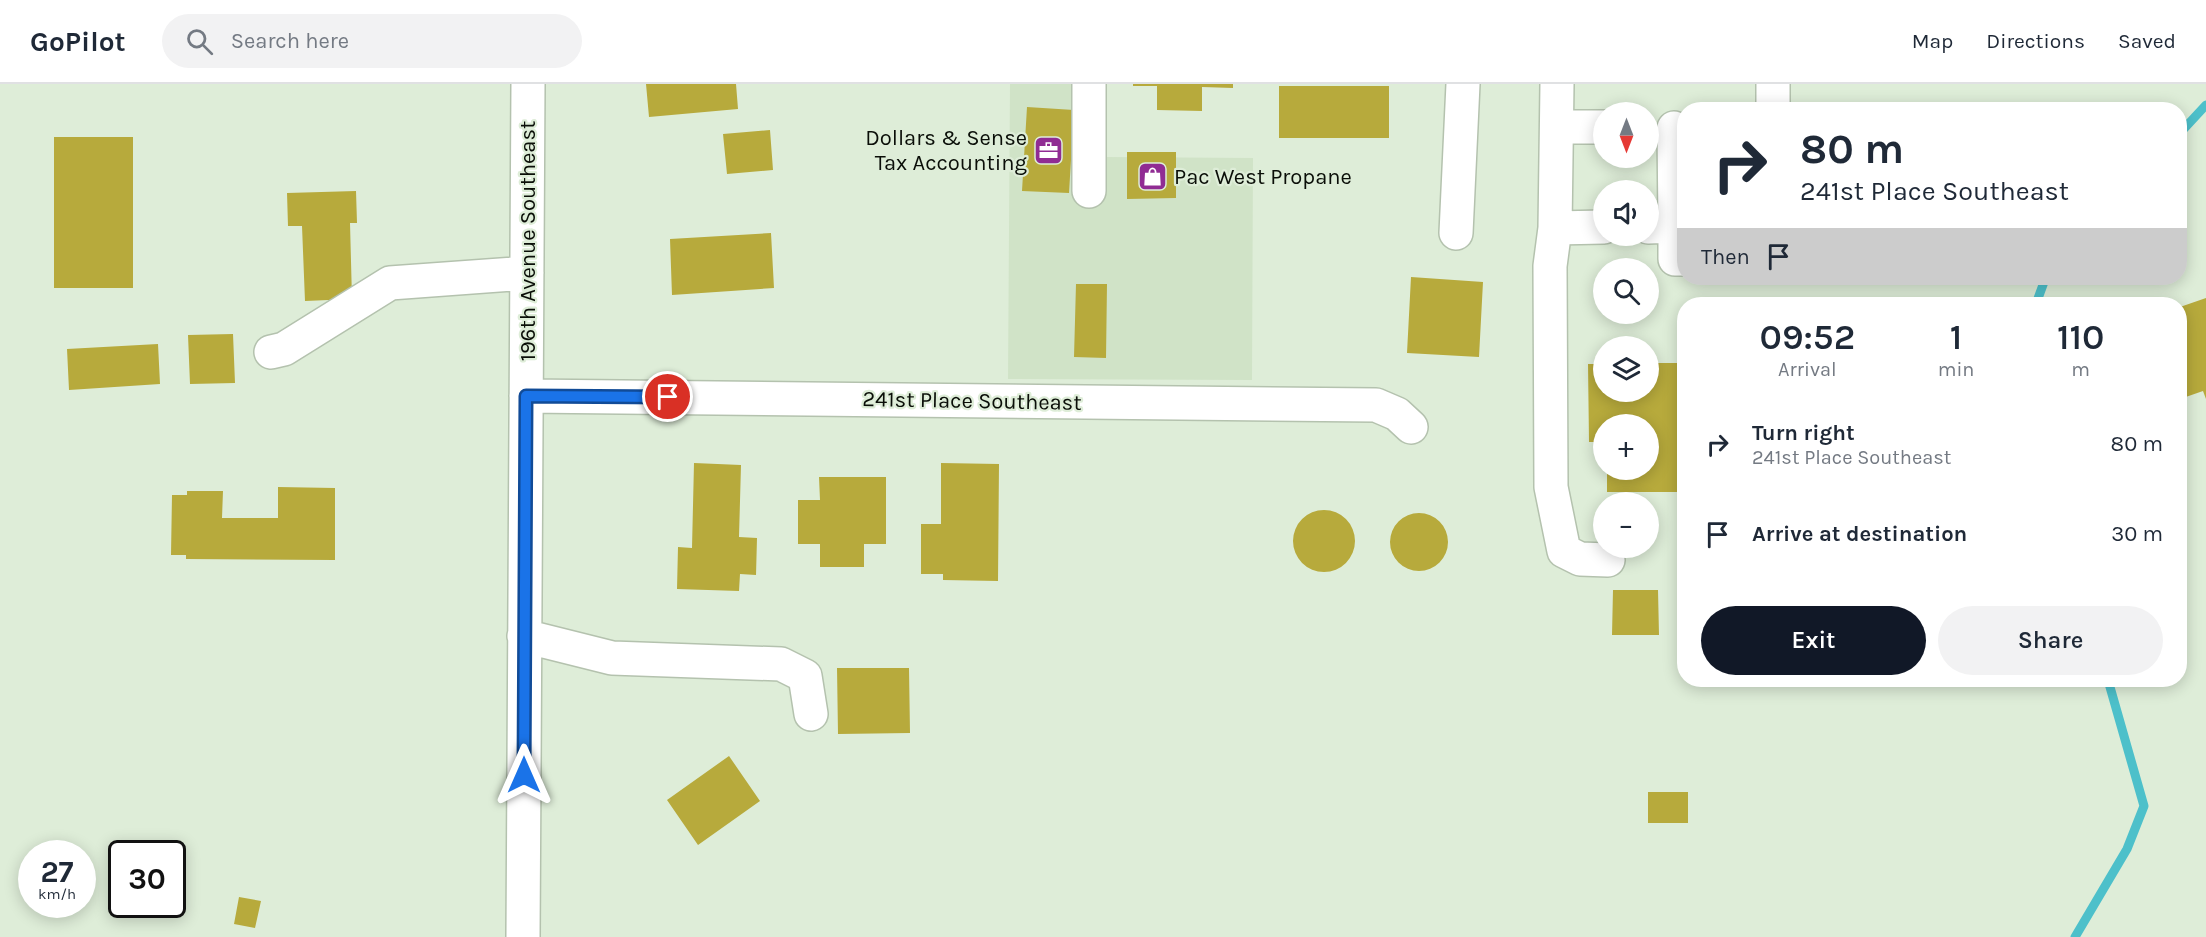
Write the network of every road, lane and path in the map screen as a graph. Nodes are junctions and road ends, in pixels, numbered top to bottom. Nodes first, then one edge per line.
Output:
1 (528, 84) edge
2 (1089, 84) edge
3 (1462, 84) edge
4 (1557, 84) edge
5 (1773, 84) edge
6 (1773, 102) edge
7 (1557, 127) junction
8 (1593, 127) edge
9 (1669, 128) edge
10 (1089, 191) dead end
11 (1593, 227) edge
12 (1662, 227) edge
13 (1556, 228) junction
14 (1456, 233) dead end
15 (1677, 259) edge
16 (527, 273) junction
17 (271, 352) dead end
18 (526, 396) junction
19 (1411, 427) dead end
20 (1608, 560) dead end
21 (524, 636) junction
22 (811, 714) dead end
23 (523, 937) edge

1 - 16 street, 196th Avenue Southeast
2 - 10 street
3 - 14 street
4 - 7 street
5 - 6 street
7 - 8 street
7 - 13 street
9 - 12 street
11 - 13 street
12 - 15 street
13 - 20 street
16 - 17 street
16 - 18 street, 196th Avenue Southeast
18 - 19 street, 241st Place Southeast
18 - 21 street, 196th Avenue Southeast
21 - 22 street
21 - 23 street, 196th Avenue Southeast

